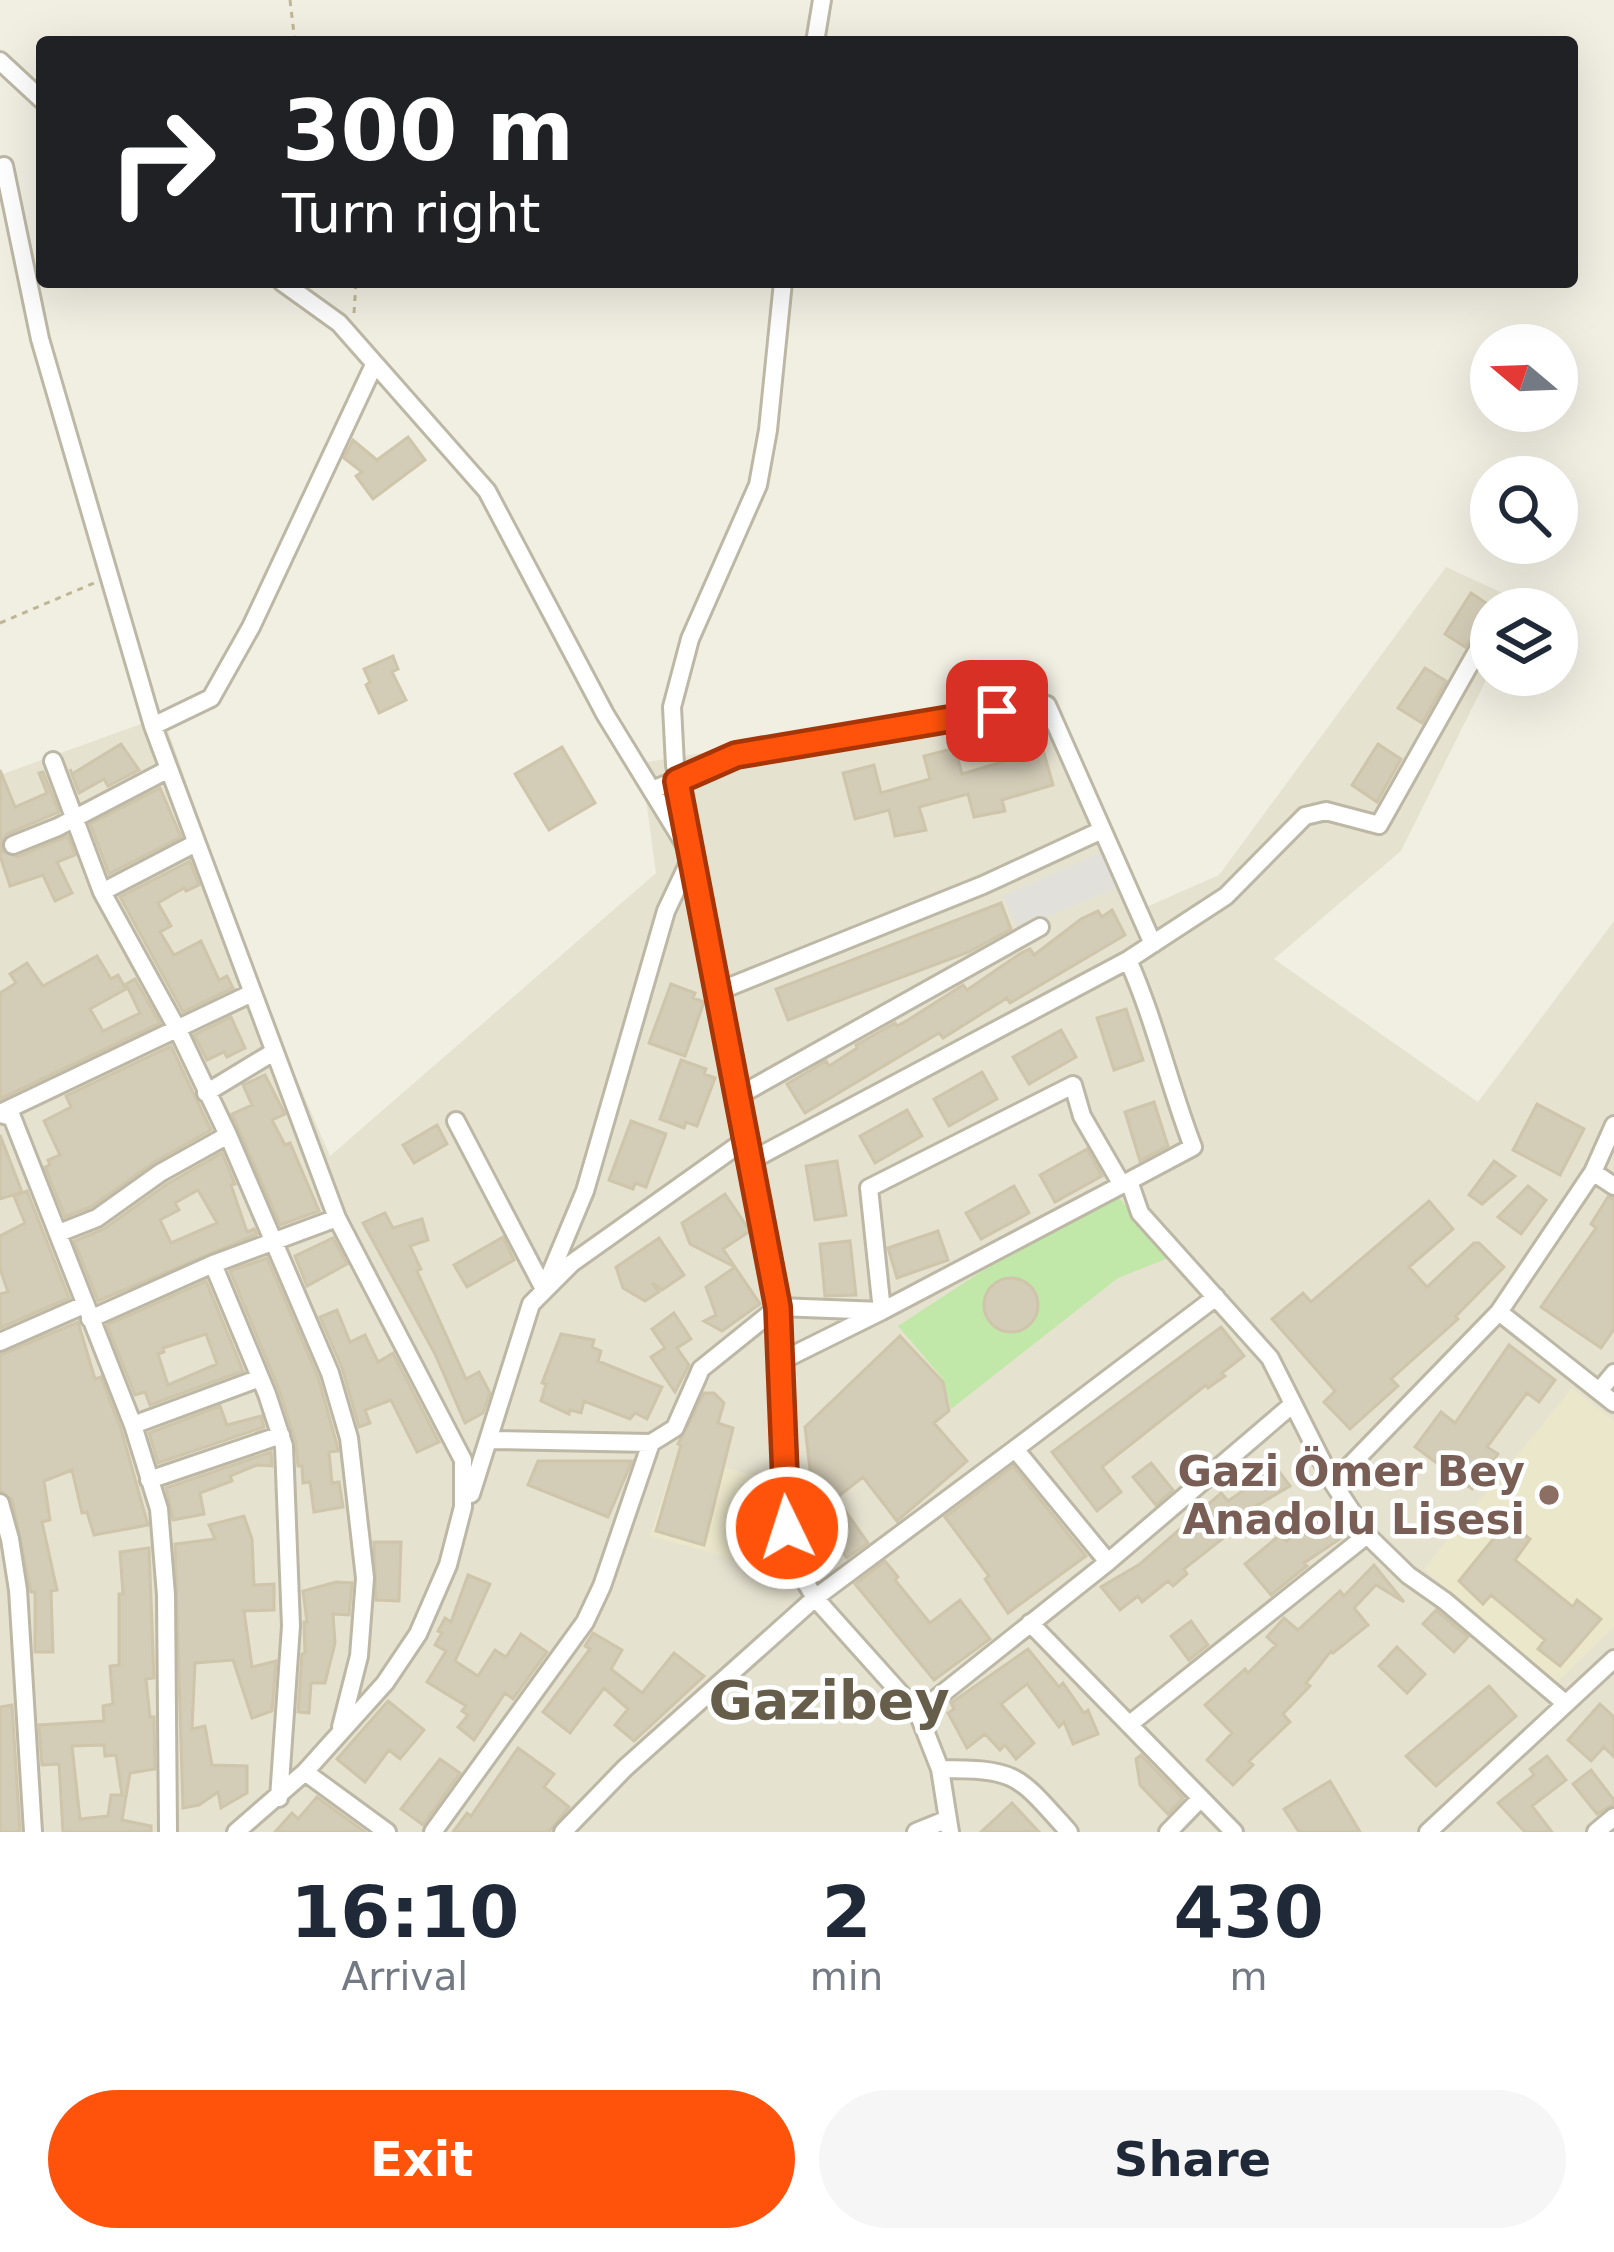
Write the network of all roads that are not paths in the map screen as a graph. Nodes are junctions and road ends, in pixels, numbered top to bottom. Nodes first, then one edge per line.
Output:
1 (822, 0) edge
2 (816, 36) edge
3 (0, 61) edge
4 (36, 94) edge
5 (4, 166) dead end
6 (290, 288) edge
7 (782, 288) edge
8 (374, 364) junction
9 (1470, 664) edge
10 (153, 726) junction
11 (52, 761) dead end
12 (169, 769) junction
13 (677, 781) junction
14 (652, 790) junction
15 (76, 817) junction
16 (1100, 831) junction
17 (196, 843) junction
18 (13, 844) dead end
19 (692, 856) junction
20 (102, 892) junction
21 (1040, 927) dead end
22 (1153, 944) junction
23 (1128, 960) junction
24 (719, 991) junction
25 (250, 994) junction
26 (178, 1030) junction
27 (272, 1053) junction
28 (206, 1093) junction
29 (740, 1095) junction
30 (0, 1114) edge
31 (456, 1121) dead end
32 (1614, 1124) edge
33 (228, 1135) junction
34 (748, 1138) junction
35 (752, 1160) junction
36 (1593, 1172) junction
37 (1125, 1183) junction
38 (1614, 1186) edge
39 (337, 1218) junction
40 (58, 1233) junction
41 (273, 1242) junction
42 (213, 1264) junction
43 (544, 1289) junction
44 (1216, 1297) junction
45 (778, 1307) junction
46 (882, 1311) junction
47 (87, 1312) junction
48 (1499, 1312) junction
49 (0, 1342) edge
50 (783, 1360) junction
51 (1614, 1373) edge
52 (260, 1378) junction
53 (1606, 1397) edge
54 (1293, 1404) junction
55 (134, 1425) junction
56 (281, 1436) junction
57 (490, 1440) junction
58 (651, 1443) junction
59 (1016, 1449) junction
60 (149, 1480) junction
61 (1333, 1484) junction
62 (0, 1503) edge
63 (456, 1534) junction
64 (1367, 1535) junction
65 (1108, 1562) junction
66 (815, 1598) junction
67 (1030, 1623) junction
68 (1614, 1659) edge
69 (1565, 1703) junction
70 (918, 1713) junction
71 (1131, 1723) junction
72 (340, 1734) junction
73 (940, 1769) junction
74 (305, 1772) junction
75 (279, 1798) junction
76 (1201, 1798) junction
77 (1614, 1817) edge
78 (949, 1826) edge
79 (243, 1830) edge
80 (33, 1832) edge
81 (169, 1832) edge
82 (387, 1832) edge
83 (433, 1832) edge
84 (562, 1832) edge
85 (916, 1832) edge
86 (1069, 1832) edge
87 (1168, 1832) edge
88 (1234, 1832) edge
89 (1428, 1832) edge
90 (1596, 1832) edge

1 - 2 street
3 - 4 street
5 - 10 street
6 - 8 street
7 - 13 street
8 - 10 street
8 - 14 street
9 - 22 street
10 - 12 street
11 - 15 street
12 - 15 street
12 - 17 street
13 - 14 street
13 - 16 street
13 - 19 street
14 - 19 street
15 - 18 street
15 - 20 street
16 - 22 street
16 - 24 street
17 - 20 street
17 - 25 street
19 - 24 street
19 - 43 street
20 - 26 street
21 - 29 street
22 - 23 street
23 - 35 street
23 - 37 street
24 - 29 street
25 - 26 street
25 - 27 street
26 - 28 street
26 - 30 street
27 - 28 street
27 - 39 street
28 - 33 street
29 - 34 street
30 - 40 street
31 - 43 street
32 - 36 street
33 - 40 street
33 - 41 street
34 - 35 street
34 - 43 street
35 - 45 street
36 - 38 street
36 - 48 street
37 - 44 street
37 - 46 street
37 - 46 street
39 - 41 street
39 - 63 street
40 - 47 street
41 - 42 street
41 - 72 street
42 - 47 street
42 - 52 street
43 - 57 street
44 - 54 street
44 - 59 street
45 - 46 street
45 - 50 street
45 - 58 street
46 - 50 street
47 - 49 street
47 - 55 street
48 - 53 street
48 - 61 street
50 - 66 street
51 - 53 street
52 - 55 street
52 - 56 street
54 - 61 street
54 - 65 street
55 - 60 street
56 - 60 street
56 - 75 street
57 - 58 street
57 - 63 street
58 - 83 street
59 - 65 street
59 - 66 street
60 - 81 street
61 - 64 street
62 - 80 street
63 - 72 street
64 - 69 street
64 - 71 street
65 - 67 street
66 - 70 street
66 - 84 street
67 - 70 street
67 - 71 street
68 - 69 street
69 - 89 street
70 - 73 street
71 - 76 street
72 - 74 street
73 - 78 street
73 - 86 street
74 - 75 street
74 - 82 street
75 - 79 street
76 - 87 street
76 - 88 street
77 - 90 street
78 - 85 street

